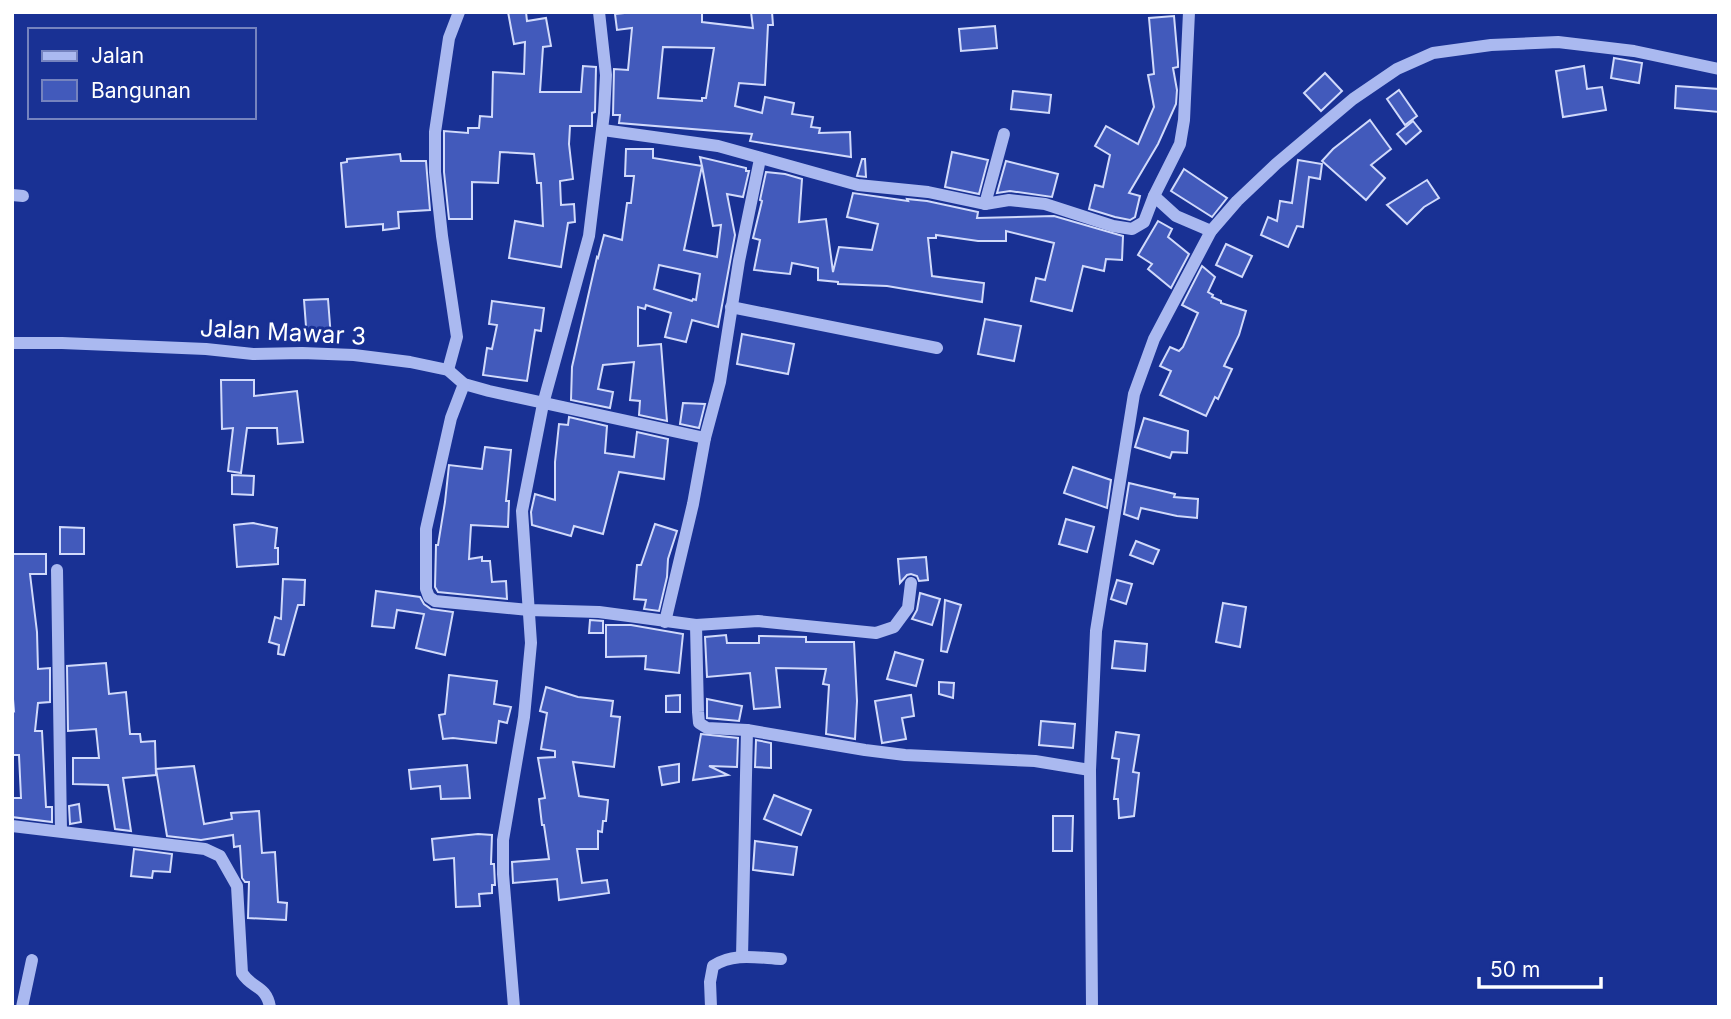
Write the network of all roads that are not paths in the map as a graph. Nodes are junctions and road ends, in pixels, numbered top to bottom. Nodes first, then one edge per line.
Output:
1 (459, 12) edge
2 (599, 12) edge
3 (1189, 12) edge
4 (1719, 69) edge
5 (603, 130) junction
6 (1004, 134) dead end
7 (760, 159) junction
8 (1154, 196) junction
9 (985, 204) junction
10 (1211, 231) junction
11 (731, 307) junction
12 (12, 343) edge
13 (937, 348) dead end
14 (448, 370) junction
15 (464, 384) junction
16 (543, 404) junction
17 (705, 439) junction
18 (57, 570) dead end
19 (911, 583) dead end
20 (529, 610) junction
21 (665, 622) junction
22 (696, 625) junction
23 (747, 730) junction
24 (1090, 770) junction
25 (12, 826) edge
26 (61, 831) junction
27 (742, 957) junction
28 (32, 960) dead end
29 (781, 960) dead end
30 (22, 1007) edge
31 (270, 1007) edge
32 (514, 1007) edge
33 (711, 1007) edge
34 (1092, 1007) edge

1 - 14 street
2 - 5 street
3 - 8 street
4 - 10 street
5 - 7 street
5 - 16 street
6 - 9 street
7 - 9 street
7 - 11 street
8 - 9 street
8 - 10 street
10 - 24 street
11 - 13 street
11 - 17 street
12 - 14 street, Jalan Mawar 3
14 - 15 street, Jalan Mawar 3
15 - 16 street, Jalan Mawar 3
15 - 20 street
16 - 17 street, Jalan Mawar 3
16 - 20 street
17 - 21 street
18 - 26 street
19 - 22 street
20 - 21 street
20 - 32 street
21 - 22 street
22 - 23 street
23 - 24 street
23 - 27 street
24 - 34 street
25 - 26 street
26 - 31 street
27 - 29 street
27 - 33 street
28 - 30 street

